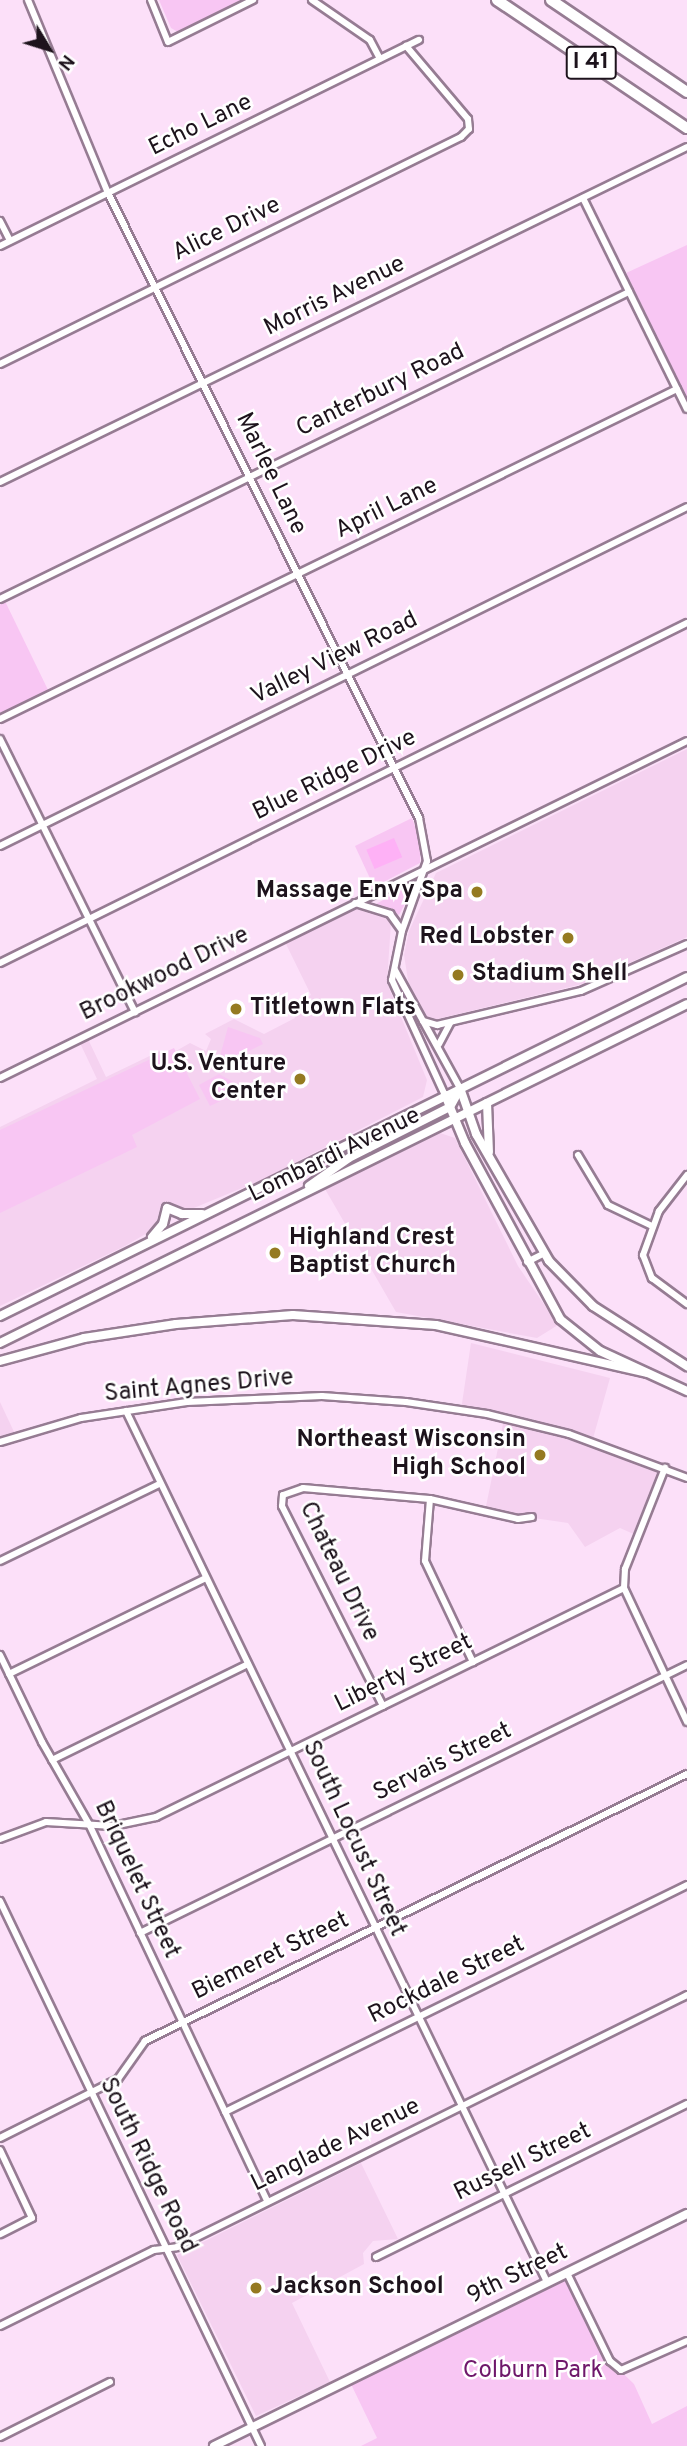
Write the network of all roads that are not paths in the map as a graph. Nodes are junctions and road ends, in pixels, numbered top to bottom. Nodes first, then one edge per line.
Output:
1 (28, 0) edge
2 (151, 0) edge
3 (253, 0) edge
4 (312, 0) edge
5 (497, 0) edge
6 (551, 0) edge
7 (419, 40) dead end
8 (406, 46) junction
9 (380, 59) junction
10 (687, 92) edge
11 (686, 127) edge
12 (687, 148) edge
13 (107, 193) junction
14 (583, 198) junction
15 (0, 220) edge
16 (10, 241) junction
17 (0, 246) edge
18 (155, 287) junction
19 (629, 292) junction
20 (0, 363) edge
21 (203, 383) junction
22 (677, 389) junction
23 (687, 409) edge
24 (249, 477) junction
25 (0, 482) edge
26 (687, 506) edge
27 (297, 573) junction
28 (0, 599) edge
29 (687, 623) edge
30 (347, 675) junction
31 (0, 719) edge
32 (0, 739) edge
33 (687, 741) edge
34 (394, 768) junction
35 (43, 825) junction
36 (0, 846) edge
37 (425, 870) junction
38 (355, 903) junction
39 (91, 918) junction
40 (402, 931) junction
41 (687, 944) edge
42 (0, 963) edge
43 (395, 970) junction
44 (687, 977) edge
45 (687, 1004) edge
46 (135, 1012) junction
47 (423, 1021) junction
48 (452, 1022) junction
49 (439, 1044) junction
50 (0, 1078) edge
51 (460, 1088) junction
52 (445, 1095) junction
53 (486, 1102) junction
54 (450, 1107) junction
55 (467, 1112) junction
56 (454, 1118) junction
57 (578, 1155) dead end
58 (490, 1159) junction
59 (687, 1175) edge
60 (302, 1193) junction
61 (205, 1214) junction
62 (652, 1226) junction
63 (145, 1244) junction
64 (543, 1254) junction
65 (527, 1262) junction
66 (687, 1304) edge
67 (1, 1315) edge
68 (0, 1343) edge
69 (0, 1361) edge
70 (687, 1366) edge
71 (647, 1373) junction
72 (687, 1391) edge
73 (125, 1411) junction
74 (0, 1442) edge
75 (665, 1468) junction
76 (687, 1478) edge
77 (159, 1484) junction
78 (430, 1499) junction
79 (532, 1517) dead end
80 (0, 1561) edge
81 (206, 1578) junction
82 (624, 1588) junction
83 (0, 1655) edge
84 (473, 1662) junction
85 (248, 1664) junction
86 (687, 1665) edge
87 (9, 1674) junction
88 (664, 1676) junction
89 (383, 1706) junction
90 (687, 1722) edge
91 (290, 1752) junction
92 (52, 1759) junction
93 (687, 1774) edge
94 (89, 1824) junction
95 (0, 1839) edge
96 (332, 1839) junction
97 (687, 1885) edge
98 (0, 1901) edge
99 (374, 1928) junction
100 (140, 1933) junction
101 (687, 1995) edge
102 (416, 2018) junction
103 (182, 2022) junction
104 (90, 2093) junction
105 (687, 2104) edge
106 (460, 2106) junction
107 (225, 2112) junction
108 (0, 2138) edge
109 (0, 2150) edge
110 (503, 2193) junction
111 (267, 2202) junction
112 (687, 2214) edge
113 (0, 2234) edge
114 (165, 2248) junction
115 (376, 2257) dead end
116 (567, 2273) junction
117 (547, 2282) junction
118 (0, 2326) edge
119 (687, 2341) edge
120 (110, 2382) dead end
121 (252, 2428) junction
122 (0, 2437) edge
123 (214, 2446) edge
124 (261, 2446) edge

1 - 13 street, Marlee Lane
2 - 3 street
4 - 9 street
5 - 11 highway, I 41
6 - 10 highway, I 41
7 - 8 street, Echo Lane
8 - 9 street, Echo Lane
8 - 18 street, Alice Drive
9 - 13 street, Echo Lane
12 - 14 street, Morris Avenue
13 - 16 street, Echo Lane
13 - 18 street, Marlee Lane
14 - 19 street
14 - 21 street, Morris Avenue
15 - 16 street
16 - 17 street, Echo Lane
18 - 20 street, Alice Drive
18 - 21 street, Marlee Lane
19 - 22 street
19 - 24 street, Canterbury Road
21 - 24 street, Marlee Lane
21 - 25 street, Morris Avenue
22 - 23 street
22 - 27 street, April Lane
24 - 27 street, Marlee Lane
24 - 28 street, Canterbury Road
26 - 30 street, Valley View Road
27 - 30 street, Marlee Lane
27 - 31 street, April Lane
29 - 34 street, Blue Ridge Drive
30 - 34 street, Marlee Lane
30 - 35 street, Valley View Road
32 - 35 street
33 - 37 street, Brookwood Drive
34 - 37 street, Marlee Lane
34 - 39 street, Blue Ridge Drive
35 - 36 street, Valley View Road
35 - 39 street
37 - 38 street, Brookwood Drive
37 - 40 street, Marlee Lane
38 - 40 street
38 - 46 street, Brookwood Drive
39 - 42 street, Blue Ridge Drive
39 - 46 street
40 - 43 street, Marlee Lane
41 - 48 street
43 - 47 street
43 - 52 street, Marlee Lane
44 - 51 main road, Lombardi Avenue
45 - 53 main road, Lombardi Avenue
46 - 50 street, Brookwood Drive
47 - 48 street
47 - 49 street
48 - 49 street
49 - 51 street
51 - 52 main road, Lombardi Avenue
51 - 54 main road
51 - 55 main road
52 - 54 main road
52 - 61 main road, Lombardi Avenue
53 - 55 main road, Lombardi Avenue
53 - 58 main road
54 - 56 main road
54 - 60 main road
55 - 56 main road, Lombardi Avenue
55 - 58 main road
56 - 60 main road, Lombardi Avenue
56 - 65 main road
57 - 62 street
58 - 64 main road
59 - 62 street
60 - 68 main road, Lombardi Avenue
61 - 63 main road, Lombardi Avenue
61 - 63 main road
62 - 66 street
63 - 67 main road, Lombardi Avenue
64 - 65 street
64 - 70 main road
65 - 71 main road
69 - 71 main road
71 - 72 main road
73 - 74 street, Saint Agnes Drive
73 - 75 street, Saint Agnes Drive
73 - 77 street, South Locust Street
75 - 76 street, Saint Agnes Drive
75 - 82 street
77 - 80 street
77 - 81 street, South Locust Street
78 - 79 street, Chateau Drive
78 - 84 street
78 - 89 street, Chateau Drive
81 - 85 street, South Locust Street
81 - 87 street
82 - 84 street, Liberty Street
82 - 88 street
83 - 87 street, Briquelet Street
84 - 89 street, Liberty Street
85 - 91 street, South Locust Street
85 - 92 street
86 - 88 street, Servais Street
87 - 92 street, Briquelet Street
88 - 90 street
88 - 96 street, Servais Street
89 - 91 street, Liberty Street
91 - 94 street, Liberty Street
91 - 96 street, South Locust Street
92 - 94 street, Briquelet Street
93 - 99 street, Biemeret Street
94 - 95 street, Liberty Street
94 - 100 street, Briquelet Street
96 - 99 street, South Locust Street
96 - 100 street, Servais Street
97 - 102 street, Rockdale Street
98 - 104 street, South Ridge Road
99 - 102 street, South Locust Street
99 - 103 street, Biemeret Street
100 - 103 street, Briquelet Street
101 - 106 street, Langlade Avenue
102 - 106 street, South Locust Street
102 - 107 street, Rockdale Street
103 - 104 street, Biemeret Street
103 - 107 street, Briquelet Street
104 - 108 street, Biemeret Street
104 - 114 street, South Ridge Road
105 - 110 street, Russell Street
106 - 110 street, South Locust Street
106 - 111 street, Langlade Avenue
107 - 111 street, Briquelet Street
109 - 113 street
110 - 115 street, Russell Street
110 - 117 street, South Locust Street
111 - 114 street, Langlade Avenue
112 - 116 main road, 9th Street
114 - 118 street, Langlade Avenue
114 - 121 street, South Ridge Road
116 - 117 main road, 9th Street
116 - 119 street
117 - 121 main road, 9th Street
120 - 122 street
121 - 123 main road, 9th Street
121 - 124 street, South Ridge Road

